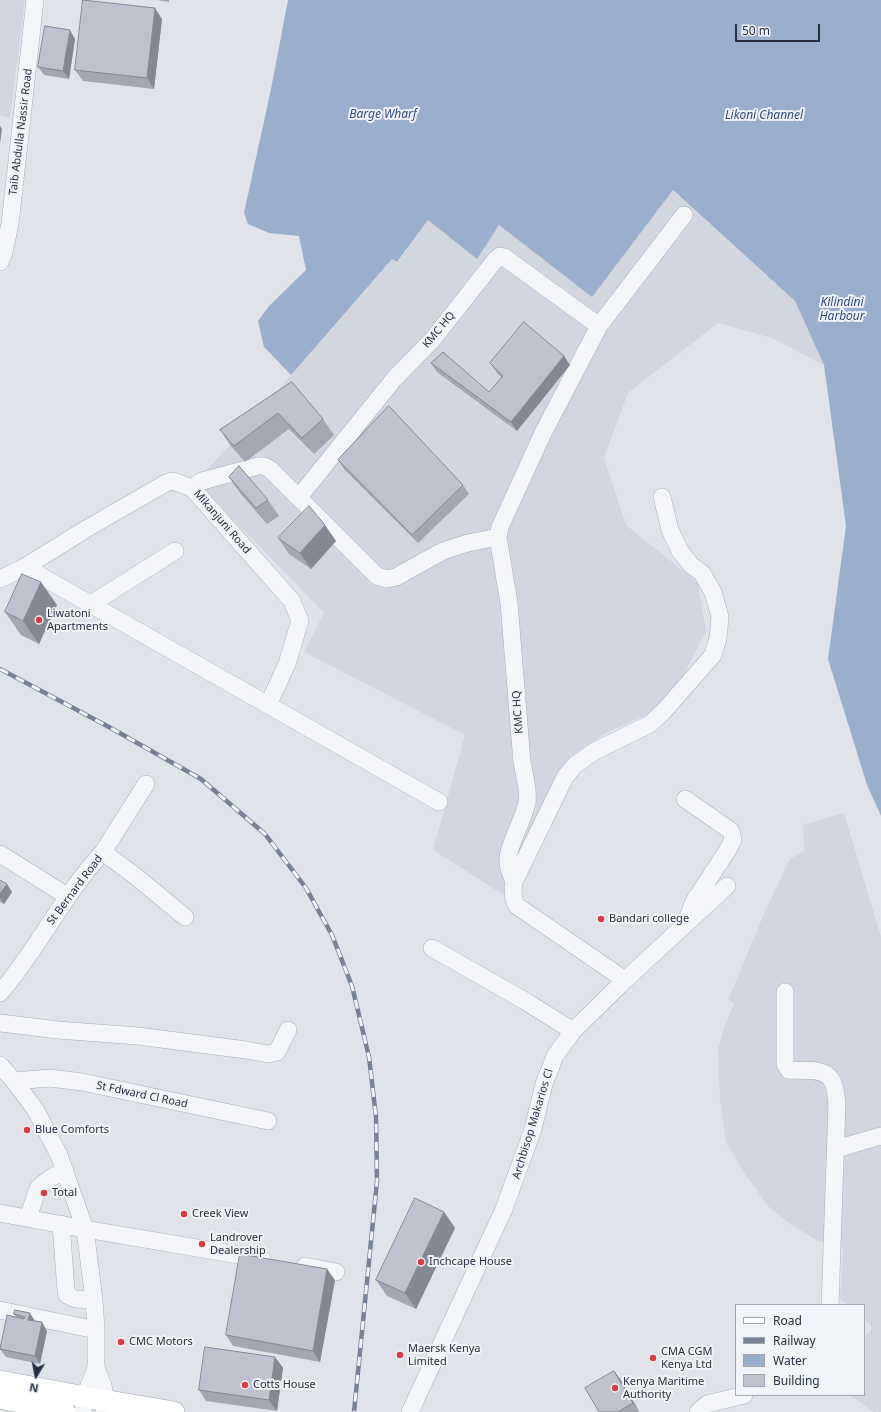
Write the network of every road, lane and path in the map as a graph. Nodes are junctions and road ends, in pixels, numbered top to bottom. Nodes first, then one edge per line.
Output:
1 (35, 0) edge
2 (684, 215) dead end
3 (0, 262) edge
4 (599, 326) junction
5 (192, 488) junction
6 (299, 497) junction
7 (662, 497) dead end
8 (498, 537) junction
9 (175, 551) dead end
10 (25, 567) junction
11 (0, 579) edge
12 (92, 604) junction
13 (268, 705) junction
14 (146, 784) dead end
15 (685, 799) dead end
16 (439, 802) dead end
17 (103, 852) junction
18 (0, 854) edge
19 (514, 882) junction
20 (727, 886) dead end
21 (67, 896) junction
22 (185, 918) dead end
23 (685, 924) junction
24 (432, 948) dead end
25 (625, 980) junction
26 (785, 992) dead end
27 (0, 993) edge
28 (0, 1023) edge
29 (288, 1030) dead end
30 (574, 1031) junction
31 (0, 1065) edge
32 (14, 1081) junction
33 (268, 1120) dead end
34 (881, 1136) edge
35 (836, 1149) junction
36 (65, 1170) junction
37 (0, 1212) edge
38 (28, 1218) junction
39 (61, 1224) junction
40 (85, 1229) junction
41 (336, 1272) dead end
42 (94, 1300) junction
43 (830, 1304) edge
44 (0, 1310) edge
45 (96, 1330) junction
46 (96, 1367) junction
47 (0, 1381) edge
48 (741, 1396) edge
49 (0, 1398) edge
50 (84, 1405) edge
51 (105, 1406) edge
52 (703, 1409) edge
53 (65, 1412) edge
54 (174, 1412) edge
55 (410, 1412) edge

1 - 3 street, Taib Abdulla Nassir Road
2 - 4 street, KMC HQ
4 - 6 street, KMC HQ
4 - 8 street, KMC HQ
5 - 6 street
5 - 10 street, Mikanjuni Road
5 - 13 street, Mikanjuni Road
6 - 8 street
7 - 19 street
8 - 19 street, KMC HQ
9 - 12 street
10 - 11 street, Mikanjuni Road
10 - 12 street
12 - 13 street
13 - 16 street
14 - 17 street
15 - 23 street
17 - 21 street, St Bernard Road
17 - 22 street, St Bernard Road
18 - 21 street
19 - 25 street
20 - 23 street, Archbisop Makarios Cl
21 - 27 street, St Bernard Road
23 - 25 street, Archbisop Makarios Cl
24 - 30 street
25 - 30 street, Archbisop Makarios Cl
26 - 35 street
28 - 29 street
30 - 55 street, Archbisop Makarios Cl
31 - 32 street
32 - 33 street, St Fdward Cl Road
32 - 36 street
34 - 35 street
35 - 43 street
36 - 38 street
36 - 40 street
37 - 38 street
38 - 39 street
39 - 40 street
39 - 42 street
40 - 41 street
40 - 42 street
42 - 45 street
44 - 45 street
45 - 46 street
46 - 50 street
46 - 51 street
47 - 50 main road
48 - 52 street
49 - 53 main road
50 - 51 main road
51 - 54 main road

